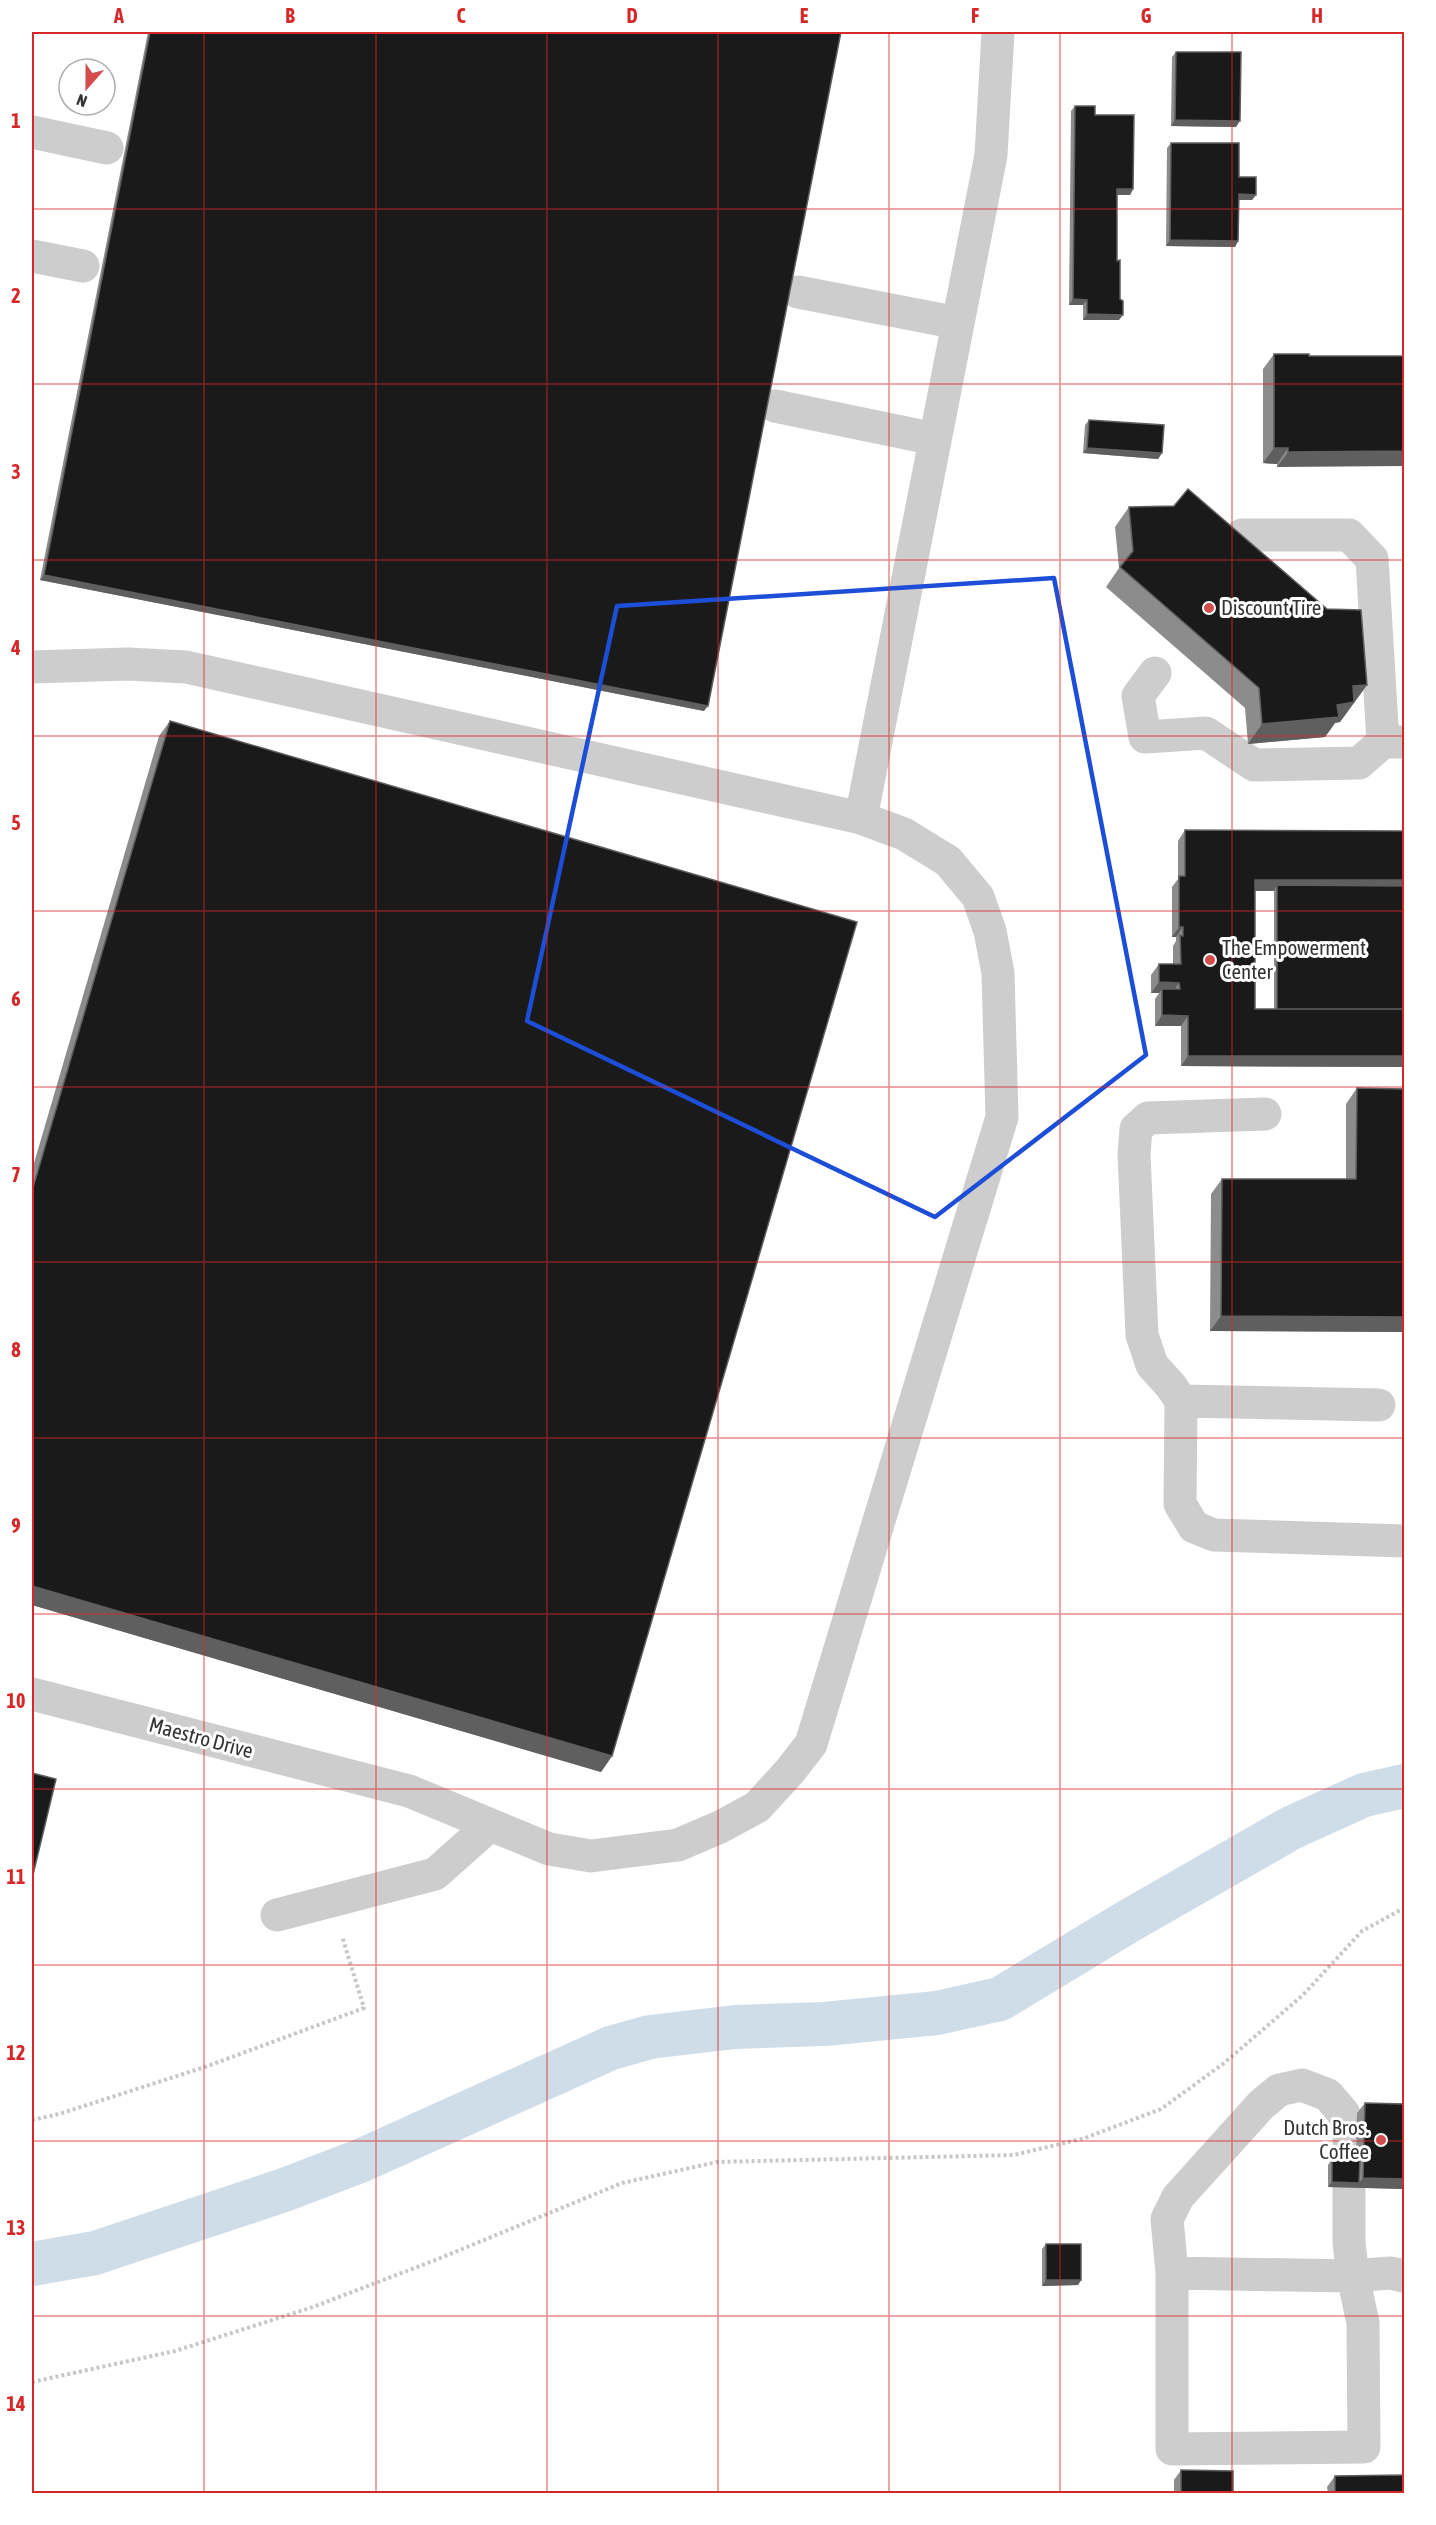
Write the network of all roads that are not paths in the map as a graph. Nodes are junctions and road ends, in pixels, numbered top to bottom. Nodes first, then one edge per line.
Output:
1 (998, 32) edge
2 (32, 132) edge
3 (107, 148) dead end
4 (32, 256) edge
5 (83, 266) dead end
6 (798, 292) dead end
7 (958, 323) junction
8 (775, 406) dead end
9 (935, 439) junction
10 (1242, 535) edge
11 (32, 667) edge
12 (1155, 673) dead end
13 (1394, 742) edge
14 (861, 818) junction
15 (1265, 1114) dead end
16 (1181, 1401) junction
17 (1379, 1405) dead end
18 (1404, 1541) edge
19 (32, 1694) edge
20 (489, 1826) junction
21 (277, 1915) dead end
22 (1172, 2273) junction
23 (1353, 2276) junction
24 (1404, 2276) edge

1 - 7 street
2 - 3 street
4 - 5 street
6 - 7 street
7 - 9 street
8 - 9 street
9 - 14 street
10 - 13 street
11 - 14 street, Maestro Drive
12 - 13 street
14 - 20 street, Maestro Drive
15 - 16 street
16 - 17 street
16 - 18 street
19 - 20 street, Maestro Drive
20 - 21 street
22 - 23 street
22 - 23 street
22 - 23 street
23 - 24 street

